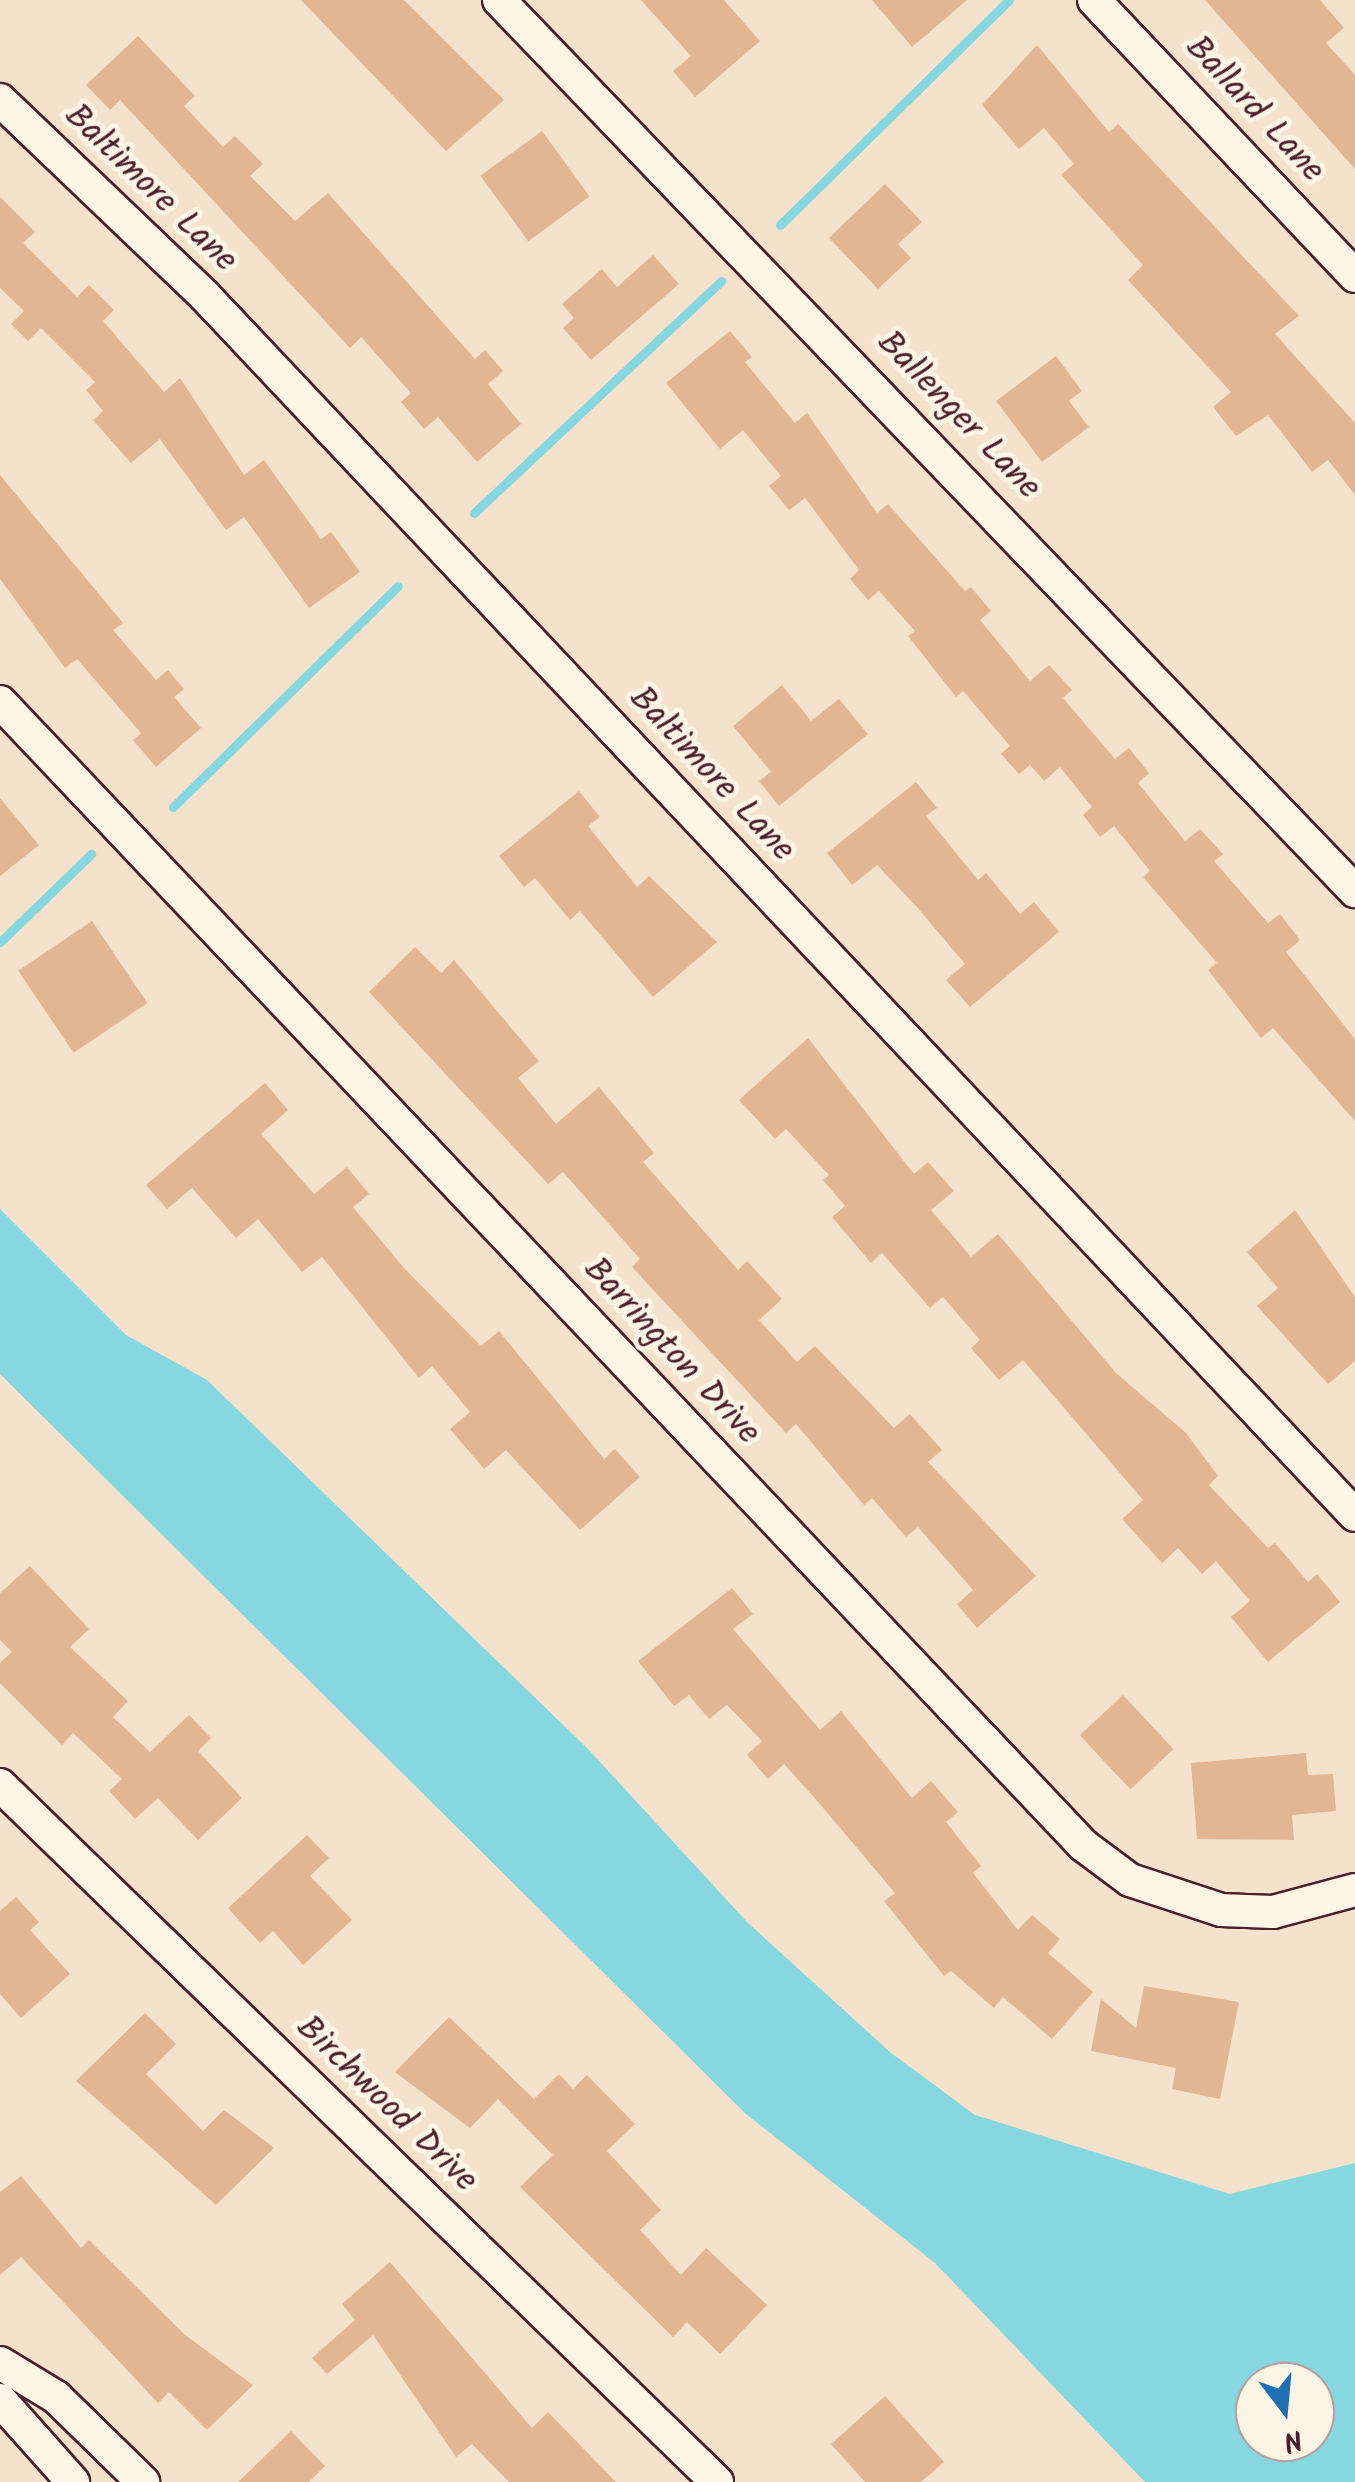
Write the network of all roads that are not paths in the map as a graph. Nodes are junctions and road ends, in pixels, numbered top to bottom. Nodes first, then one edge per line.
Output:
1 (499, 0) edge
2 (1094, 0) edge
3 (0, 100) edge
4 (1355, 276) edge
5 (0, 702) edge
6 (1355, 891) edge
7 (1355, 1515) edge
8 (0, 1785) edge
9 (1355, 1890) edge
10 (0, 2364) edge
11 (0, 2400) edge
12 (73, 2482) edge
13 (144, 2482) edge
14 (717, 2482) edge

1 - 6 street, Ballenger Lane
2 - 4 street, Ballard Lane
3 - 7 street, Baltimore Lane
5 - 9 street, Barrington Drive
8 - 14 street, Birchwood Drive
10 - 13 street
11 - 12 street

